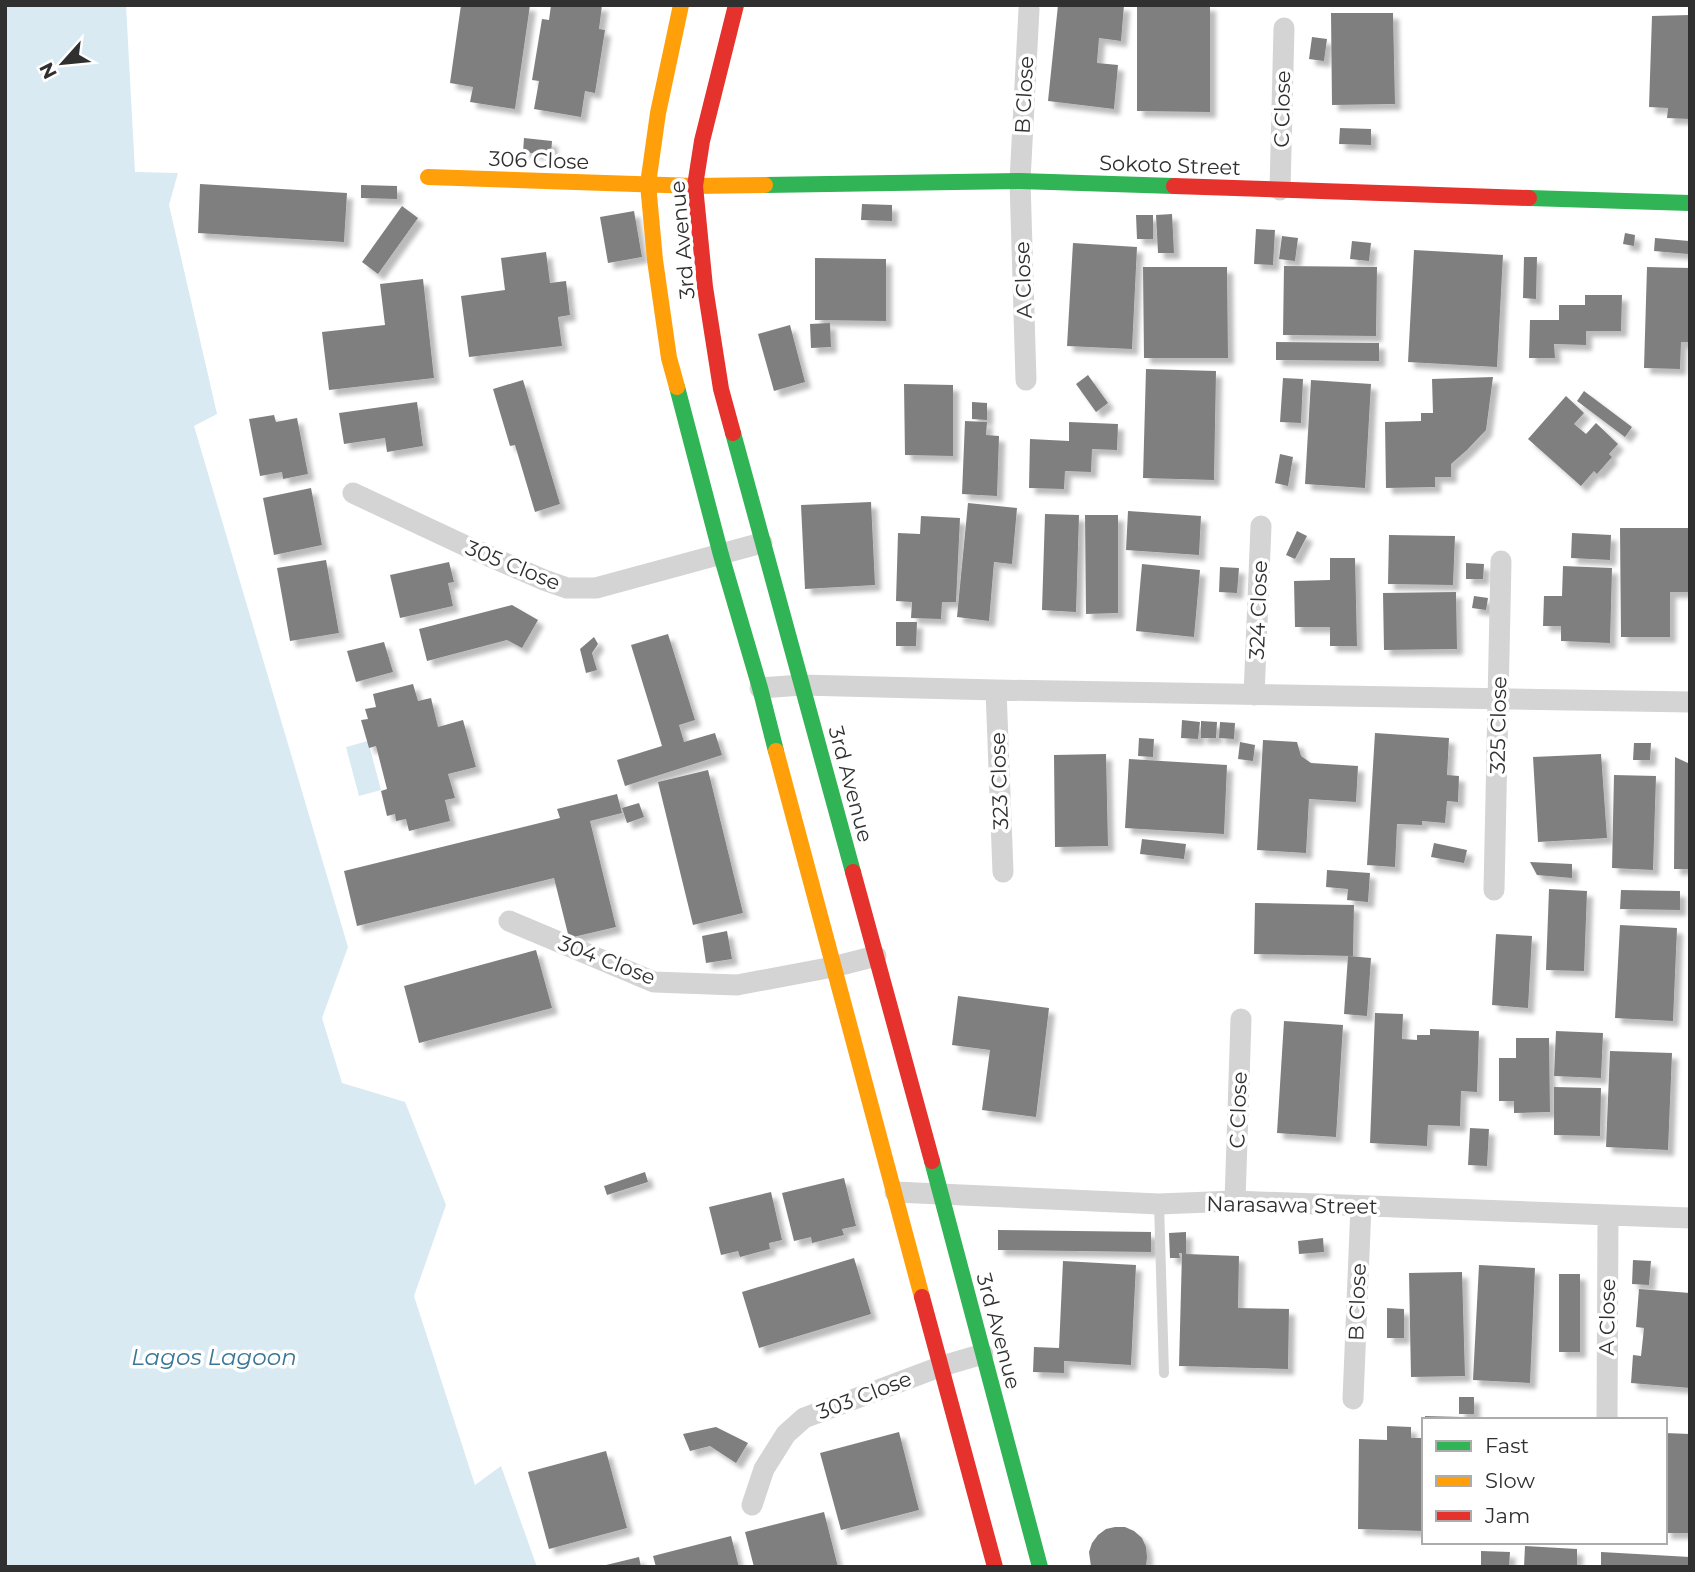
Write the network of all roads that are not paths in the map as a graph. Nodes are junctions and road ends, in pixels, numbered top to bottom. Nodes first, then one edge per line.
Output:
1 (681, 5) edge
2 (736, 5) edge
3 (1029, 9) dead end
4 (1284, 28) dead end
5 (428, 177) dead end
6 (1020, 181) junction
7 (648, 184) junction
8 (695, 186) junction
9 (1280, 190) junction
10 (1690, 204) edge
11 (1026, 380) dead end
12 (353, 492) dead end
13 (1261, 526) dead end
14 (761, 543) junction
15 (721, 555) junction
16 (1501, 561) dead end
17 (802, 685) junction
18 (760, 688) junction
19 (996, 690) junction
20 (1254, 695) junction
21 (1498, 699) junction
22 (1690, 702) edge
23 (1003, 872) dead end
24 (1494, 890) dead end
25 (509, 921) dead end
26 (876, 956) junction
27 (833, 967) junction
28 (1241, 1019) dead end
29 (895, 1192) junction
30 (941, 1194) junction
31 (1234, 1202) junction
32 (1160, 1204) junction
33 (1361, 1206) junction
34 (1608, 1215) junction
35 (1690, 1218) edge
36 (983, 1354) junction
37 (942, 1366) junction
38 (1164, 1373) dead end
39 (1353, 1398) dead end
40 (1606, 1418) edge
41 (752, 1505) dead end
42 (995, 1567) edge
43 (1040, 1567) edge

1 - 7 street, 3rd Avenue
2 - 8 street, 3rd Avenue
3 - 6 street, B Close
4 - 9 street, C Close
5 - 7 street, 306 Close
6 - 8 street, Sokoto Street
6 - 9 street, Sokoto Street
6 - 11 street, A Close
7 - 8 street, Sokoto Street
7 - 15 street, 3rd Avenue
8 - 14 street, 3rd Avenue
9 - 10 street, Sokoto Street
12 - 15 street, 305 Close
13 - 20 street, 324 Close
14 - 15 street, 305 Close
14 - 17 street, 3rd Avenue
15 - 18 street, 3rd Avenue
16 - 21 street, 325 Close
17 - 18 street
17 - 19 street
17 - 26 street, 3rd Avenue
18 - 27 street, 3rd Avenue
19 - 20 street
19 - 23 street, 323 Close
20 - 21 street
21 - 22 street
21 - 24 street, 325 Close
25 - 27 street, 304 Close
26 - 27 street, 304 Close
26 - 30 street, 3rd Avenue
27 - 29 street, 3rd Avenue
28 - 31 street, C Close
29 - 30 street, Narasawa Street
29 - 37 street, 3rd Avenue
30 - 32 street, Narasawa Street
30 - 36 street, 3rd Avenue
31 - 32 street, Narasawa Street
31 - 33 street, Narasawa Street
32 - 38 lane
33 - 34 street, Narasawa Street
33 - 39 street, B Close
34 - 35 street, Narasawa Street
34 - 40 street, A Close
36 - 37 street, 303 Close
36 - 43 street, 3rd Avenue
37 - 41 street, 303 Close
37 - 42 street, 3rd Avenue

